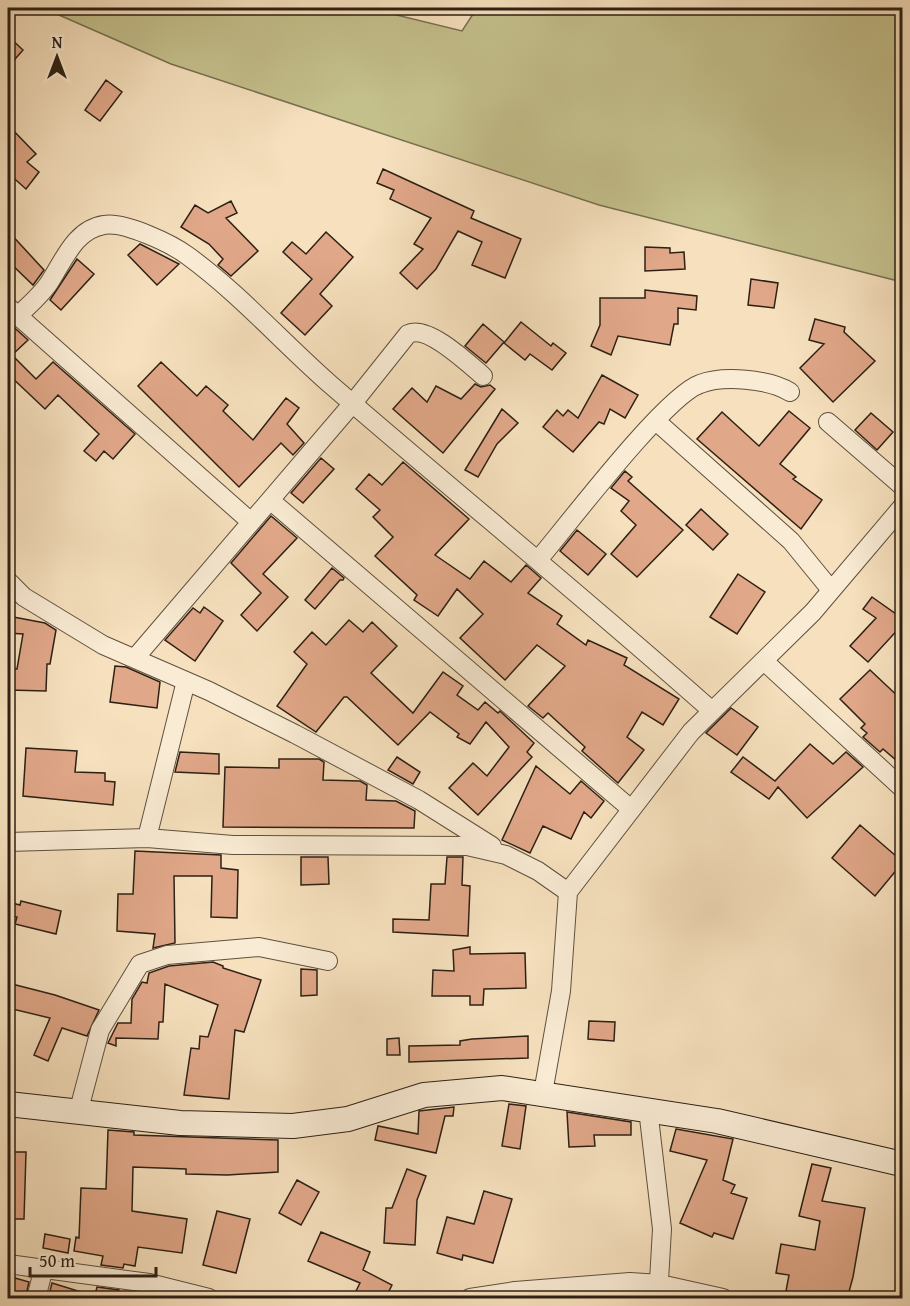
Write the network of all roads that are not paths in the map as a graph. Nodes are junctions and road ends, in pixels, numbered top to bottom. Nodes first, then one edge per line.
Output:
1 (13, 311) edge
2 (483, 376) dead end
3 (790, 392) dead end
4 (353, 403) junction
5 (656, 421) junction
6 (828, 422) dead end
7 (903, 486) edge
8 (270, 500) junction
9 (903, 507) edge
10 (251, 522) junction
11 (538, 560) junction
12 (8, 580) edge
13 (831, 590) junction
14 (135, 658) junction
15 (764, 661) junction
16 (186, 681) junction
17 (711, 710) junction
18 (903, 788) edge
19 (631, 809) junction
20 (147, 838) junction
21 (8, 842) edge
22 (506, 855) junction
23 (568, 892) junction
24 (328, 961) dead end
25 (543, 1093) junction
26 (8, 1104) edge
27 (648, 1109) junction
28 (78, 1113) junction
29 (903, 1164) edge
30 (8, 1264) edge
31 (44, 1268) junction
32 (659, 1291) edge
33 (36, 1299) edge
34 (210, 1299) edge
35 (470, 1299) edge
36 (723, 1299) edge

1 - 4 street
1 - 10 street
2 - 4 street
3 - 5 street
4 - 8 street
4 - 11 street
5 - 11 street
5 - 13 street
6 - 7 street
8 - 10 street
8 - 19 street
9 - 13 street
10 - 14 street
11 - 17 street
12 - 14 street
13 - 15 street
14 - 16 street
15 - 17 street
15 - 18 street
16 - 20 street
16 - 22 street
17 - 19 street
19 - 23 street
20 - 21 street
20 - 22 street
22 - 23 street
23 - 25 street
24 - 28 street
25 - 27 street
25 - 28 street
26 - 28 street
27 - 29 street
27 - 32 street
30 - 31 street
31 - 33 street
31 - 34 street
32 - 35 street
32 - 36 street

